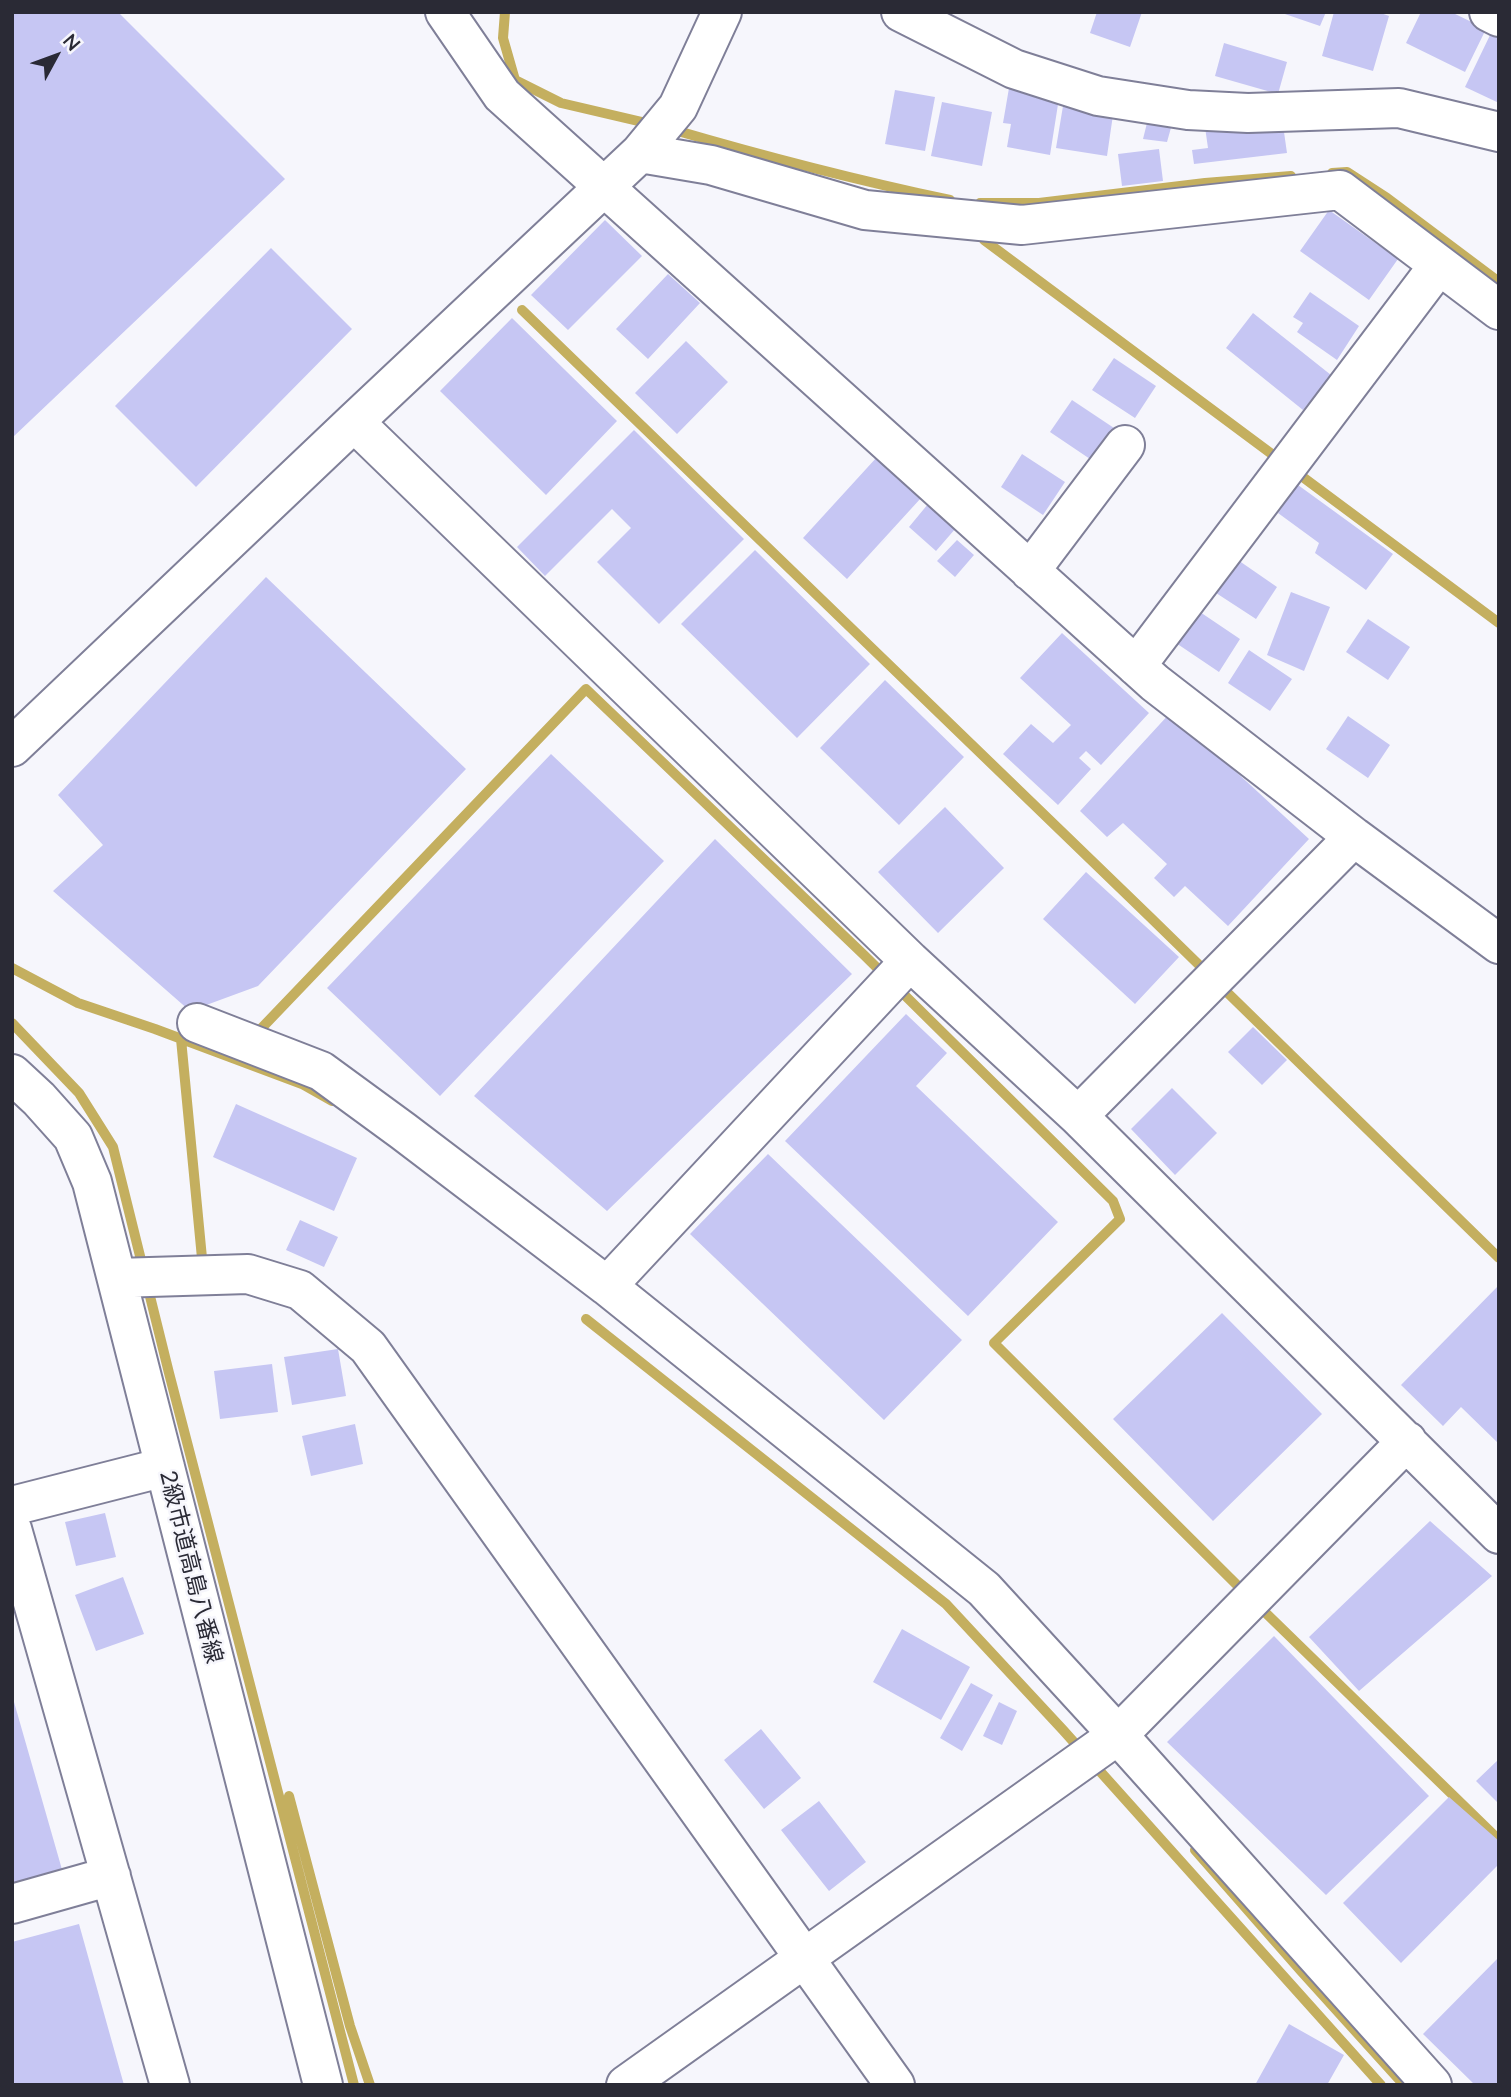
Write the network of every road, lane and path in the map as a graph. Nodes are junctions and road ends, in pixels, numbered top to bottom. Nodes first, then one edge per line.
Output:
1 (445, 12) edge
2 (722, 12) edge
3 (901, 12) edge
4 (1489, 12) edge
5 (1499, 17) edge
6 (1499, 132) edge
7 (640, 153) junction
8 (606, 186) junction
9 (1439, 265) junction
10 (1499, 310) edge
11 (354, 422) junction
12 (1125, 445) dead end
13 (1030, 571) junction
14 (1136, 666) junction
15 (12, 747) edge
16 (1354, 836) junction
17 (1499, 944) edge
18 (910, 961) junction
19 (197, 1023) dead end
20 (12, 1074) edge
21 (1078, 1116) junction
22 (117, 1278) junction
23 (607, 1286) junction
24 (1407, 1441) junction
25 (165, 1467) junction
26 (12, 1506) edge
27 (12, 1529) edge
28 (1499, 1534) edge
29 (27, 1636) edge
30 (1118, 1735) junction
31 (111, 1875) junction
32 (12, 1904) edge
33 (804, 1959) junction
34 (170, 2085) edge
35 (323, 2085) edge
36 (626, 2085) edge
37 (895, 2085) edge
38 (1432, 2085) edge

1 - 8 street
2 - 7 street
3 - 6 street
4 - 5 street
7 - 8 street
7 - 9 street
8 - 11 street
8 - 13 street
9 - 10 street
9 - 14 street
11 - 15 street
11 - 18 street
12 - 13 street
13 - 14 street
14 - 16 street
16 - 17 street
16 - 21 street
18 - 21 street
18 - 23 street
19 - 23 street
20 - 22 street, 2級市道高島八番線
21 - 24 street
22 - 25 street, 2級市道高島八番線
22 - 33 street
23 - 30 street
24 - 28 street
24 - 30 street
25 - 26 street
25 - 35 street, 2級市道高島八番線
27 - 29 street
29 - 31 street
30 - 33 street
30 - 38 street
31 - 32 street
31 - 34 street
33 - 36 street
33 - 37 street

